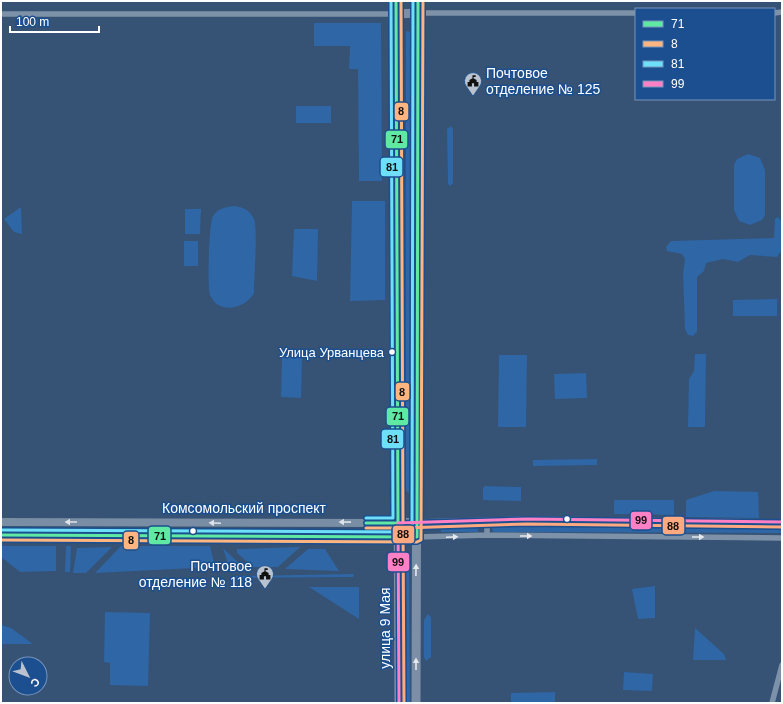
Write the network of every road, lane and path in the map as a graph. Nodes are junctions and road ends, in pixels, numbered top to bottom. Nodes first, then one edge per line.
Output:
1 (396, 1) edge
2 (418, 1) edge
3 (418, 13) junction
4 (635, 13) edge
5 (1, 14) edge
6 (396, 14) junction
7 (487, 521) junction
8 (1, 522) edge
9 (93, 522) junction
10 (417, 522) junction
11 (782, 522) edge
12 (398, 523) junction
13 (1, 535) edge
14 (93, 535) junction
15 (487, 535) junction
16 (399, 537) junction
17 (417, 537) junction
18 (782, 538) edge
19 (782, 665) edge
20 (399, 703) edge
21 (416, 703) edge
22 (772, 703) edge

1 - 6 main road, улица 9 Мая
2 - 3 main road
3 - 4 street
3 - 6 main road
3 - 10 main road
5 - 6 street
6 - 12 main road, улица 9 Мая
7 - 10 street, Комсомольский проспект
7 - 11 street, Комсомольский проспект
7 - 15 street
9 -> 8 main road, Комсомольский проспект
12 -> 9 main road, Комсомольский проспект
9 - 14 main road
10 - 12 main road, Комсомольский проспект
10 - 17 main road
12 - 16 main road, улица 9 Мая
13 - 14 main road, Комсомольский проспект
14 - 16 main road, Комсомольский проспект
17 -> 15 street, Комсомольский проспект
15 -> 18 street, Комсомольский проспект
16 - 17 main road, Комсомольский проспект
16 - 20 main road, улица 9 Мая
21 -> 17 main road
19 - 22 street

